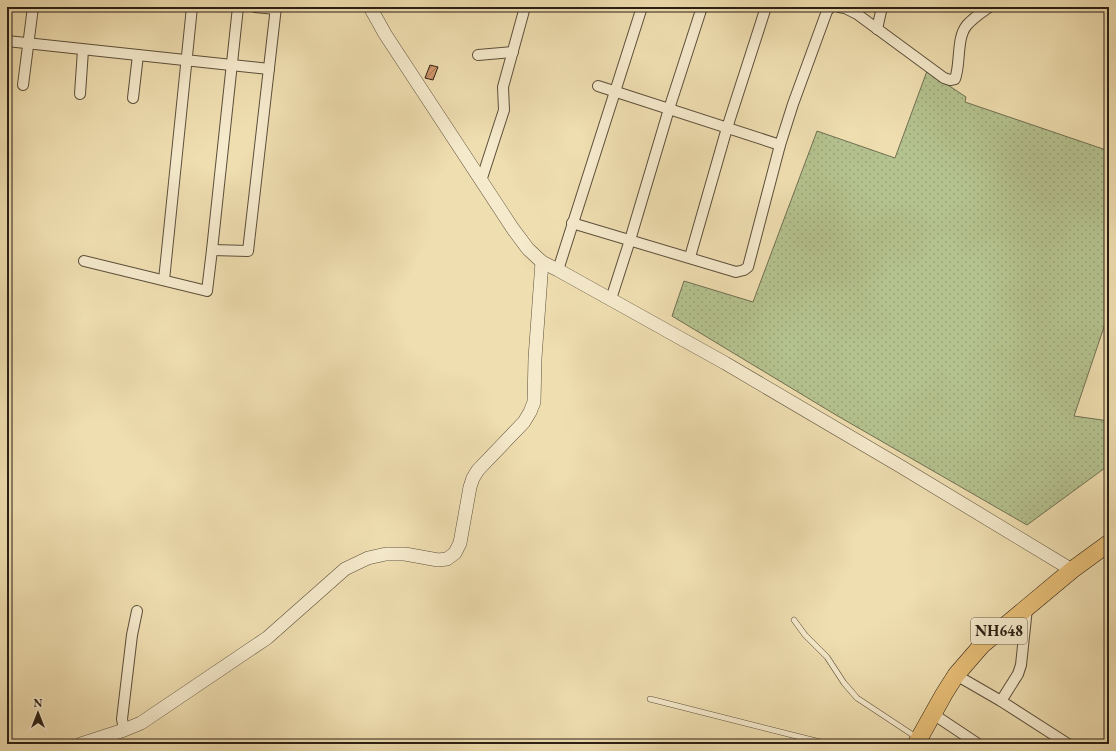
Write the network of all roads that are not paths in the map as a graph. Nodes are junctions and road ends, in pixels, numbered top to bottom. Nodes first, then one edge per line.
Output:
1 (32, 7) edge
2 (192, 7) edge
3 (238, 7) edge
4 (255, 7) edge
5 (370, 7) edge
6 (525, 7) edge
7 (642, 7) edge
8 (702, 7) edge
9 (766, 7) edge
10 (832, 7) edge
11 (839, 7) edge
12 (882, 7) edge
13 (989, 7) edge
14 (276, 8) edge
15 (877, 29) junction
16 (7, 41) edge
17 (28, 44) junction
18 (84, 50) junction
19 (513, 52) junction
20 (138, 55) junction
21 (478, 55) dead end
22 (187, 60) junction
23 (232, 65) junction
24 (269, 69) junction
25 (23, 84) dead end
26 (598, 86) dead end
27 (614, 92) junction
28 (80, 94) dead end
29 (134, 98) dead end
30 (669, 109) junction
31 (727, 128) junction
32 (780, 145) junction
33 (481, 181) junction
34 (572, 223) junction
35 (630, 240) junction
36 (212, 250) junction
37 (690, 257) junction
38 (84, 261) dead end
39 (542, 262) junction
40 (558, 270) junction
41 (164, 280) junction
42 (611, 299) junction
43 (1109, 543) edge
44 (1072, 570) junction
45 (1027, 608) junction
46 (137, 612) dead end
47 (794, 620) dead end
48 (956, 675) junction
49 (650, 700) dead end
50 (1001, 701) junction
51 (933, 714) junction
52 (124, 730) junction
53 (917, 742) edge
54 (81, 744) edge
55 (828, 744) edge
56 (978, 744) edge
57 (1068, 744) edge

1 - 17 street
2 - 22 street
3 - 23 street
4 - 14 street
5 - 33 street
6 - 19 street
7 - 27 street
8 - 30 street
9 - 31 street
10 - 32 street
11 - 15 street
12 - 15 street
13 - 15 street
14 - 24 street
16 - 17 street
17 - 18 street
17 - 25 street
18 - 20 street
18 - 28 street
19 - 21 street
19 - 33 street
20 - 22 street
20 - 29 street
22 - 23 street
22 - 41 street
23 - 24 street
23 - 36 street
24 - 36 street
26 - 27 street
27 - 30 street
27 - 34 street
30 - 31 street
30 - 35 street
31 - 32 street
31 - 37 street
32 - 37 street
33 - 39 street
34 - 35 street
34 - 40 street
35 - 37 street
35 - 42 street
36 - 41 street
38 - 41 street
39 - 40 street
39 - 52 street
40 - 42 street
42 - 44 street
43 - 44 highway, NH648
44 - 45 highway, NH648
45 - 48 highway, NH648
45 - 50 street
46 - 52 street
47 - 53 lane
48 - 50 street
48 - 51 highway, NH648
49 - 55 lane
50 - 57 street
51 - 53 highway, NH648
51 - 56 street
52 - 54 street

